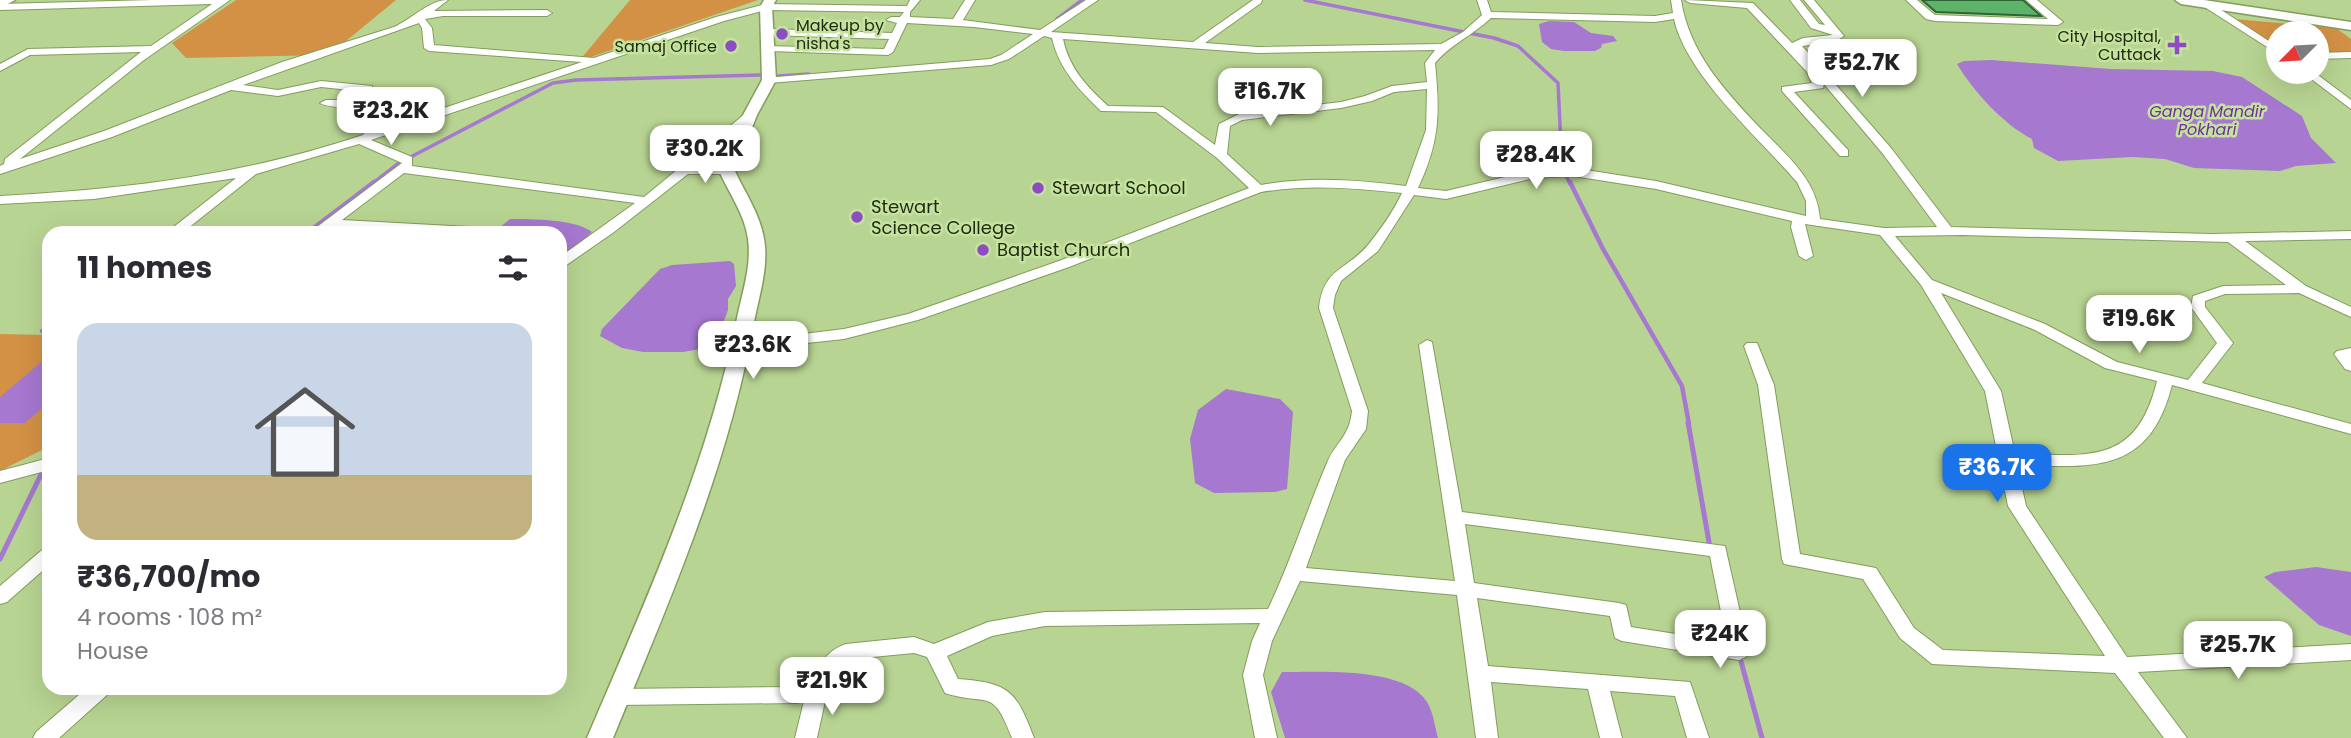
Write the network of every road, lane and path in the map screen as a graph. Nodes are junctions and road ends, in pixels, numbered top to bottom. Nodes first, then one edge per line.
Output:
1 (9, 0) edge
2 (443, 0) edge
3 (970, 0) edge
4 (1093, 0) edge
5 (1676, 0) edge
6 (1690, 0) edge
7 (1795, 0) edge
8 (1809, 0) edge
9 (1911, 0) edge
10 (2031, 0) edge
11 (2184, 0) edge
12 (225, 1) edge
13 (1258, 1) edge
14 (2206, 4) junction
15 (0, 5) edge
16 (911, 7) edge
17 (1485, 8) edge
18 (547, 13) dead end
19 (1676, 16) junction
20 (421, 17) junction
21 (958, 18) junction
22 (768, 21) edge
23 (2351, 26) edge
24 (1835, 31) junction
25 (1038, 32) junction
26 (896, 36) junction
27 (1057, 36) junction
28 (2266, 43) edge
29 (1196, 45) junction
30 (1443, 47) junction
31 (153, 49) junction
32 (2351, 55) edge
33 (2329, 56) edge
34 (985, 58) dead end
35 (599, 59) junction
36 (0, 68) edge
37 (768, 80) junction
38 (2323, 84) edge
39 (1432, 85) junction
40 (226, 86) junction
41 (326, 103) dead end
42 (353, 103) junction
43 (2351, 106) edge
44 (750, 115) junction
45 (363, 139) junction
46 (1844, 153) dead end
47 (1221, 155) junction
48 (403, 169) junction
49 (0, 170) edge
50 (684, 170) junction
51 (254, 171) junction
52 (727, 171) junction
53 (1258, 189) junction
54 (1411, 190) junction
55 (0, 200) edge
56 (647, 201) junction
57 (1806, 220) junction
58 (328, 223) junction
59 (182, 226) edge
60 (324, 226) edge
61 (362, 226) edge
62 (1947, 231) junction
63 (1884, 232) junction
64 (2351, 235) edge
65 (2232, 238) junction
66 (1806, 256) dead end
67 (567, 259) edge
68 (1927, 283) junction
69 (2301, 289) junction
70 (2351, 313) edge
71 (742, 345) junction
72 (1427, 345) dead end
73 (1752, 346) dead end
74 (2351, 353) edge
75 (2351, 366) edge
76 (2165, 380) junction
77 (2192, 386) junction
78 (2351, 429) edge
79 (2006, 459) junction
80 (42, 466) edge
81 (0, 478) edge
82 (1455, 517) junction
83 (42, 561) edge
84 (1294, 574) junction
85 (1466, 589) junction
86 (0, 597) edge
87 (1273, 616) junction
88 (935, 652) junction
89 (2351, 652) edge
90 (2122, 665) junction
91 (1479, 673) junction
92 (1597, 681) junction
93 (818, 687) junction
94 (93, 695) edge
95 (617, 697) junction
96 (44, 738) edge
97 (600, 738) edge
98 (806, 738) edge
99 (1023, 738) edge
100 (1266, 738) edge
101 (1487, 738) edge
102 (1611, 738) edge
103 (1698, 738) edge
104 (2176, 738) edge

1 - 15 main road
2 - 20 street
3 - 21 street
4 - 25 street
5 - 19 street
6 - 46 street
7 - 24 street
8 - 24 street
9 - 10 street
11 - 14 main road
12 - 15 street
12 - 31 street
13 - 29 street
14 - 23 main road
14 - 28 street
16 - 21 street
16 - 21 street
16 - 22 street
16 - 26 street
17 - 19 street
17 - 30 street
18 - 20 street
19 - 57 street
20 - 35 street
20 - 40 street
21 - 25 street
22 - 26 street
22 - 26 street
22 - 35 street
22 - 37 main road
24 - 62 street
25 - 27 street
25 - 34 street
25 - 37 street
27 - 29 street
27 - 47 street
29 - 30 street
30 - 39 street
31 - 36 street
31 - 49 street
32 - 33 street
35 - 45 street
37 - 44 main road
38 - 43 street
39 - 47 street
39 - 54 street
40 - 42 street
40 - 49 street
41 - 42 street
42 - 45 street
44 - 50 street
44 - 52 main road
45 - 48 street
45 - 51 street
47 - 53 street
48 - 56 street
48 - 58 street
50 - 52 street
50 - 56 street
51 - 55 street
51 - 59 street
52 - 71 main road
53 - 54 street
53 - 71 street
54 - 57 street
54 - 84 street
56 - 67 street
57 - 63 street
57 - 66 street
58 - 60 street
58 - 61 street
62 - 63 street
62 - 65 street
63 - 68 street
64 - 65 street
65 - 69 street
68 - 76 street
68 - 79 street
69 - 70 street
69 - 77 street
71 - 95 main road
72 - 82 street
73 - 90 street
74 - 75 street
76 - 77 street
76 - 79 street
77 - 78 street
79 - 90 street
80 - 81 street
82 - 85 street
82 - 85 street
83 - 86 street
84 - 85 street
84 - 87 street
85 - 91 street
87 - 88 street
87 - 100 street
88 - 93 street
88 - 99 street
89 - 90 street
90 - 104 street
91 - 92 street
91 - 101 street
92 - 102 street
92 - 103 street
93 - 95 street
93 - 98 street
94 - 96 street
95 - 97 main road

